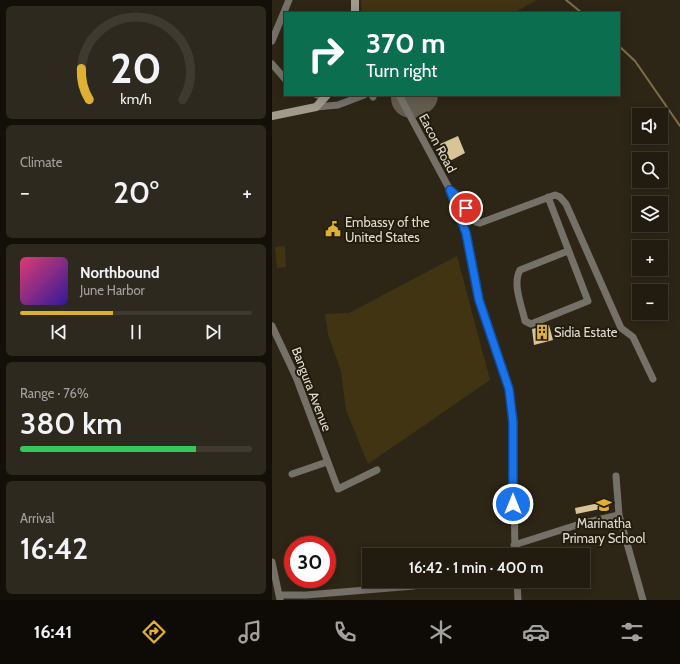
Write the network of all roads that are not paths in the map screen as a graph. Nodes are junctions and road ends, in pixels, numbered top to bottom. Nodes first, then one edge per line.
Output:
1 (289, 0) edge
2 (355, 0) edge
3 (284, 12) edge
4 (284, 12) edge
5 (356, 12) edge
6 (272, 41) edge
7 (272, 64) edge
8 (284, 78) edge
9 (323, 96) edge
10 (361, 96) edge
11 (400, 96) edge
12 (316, 107) junction
13 (272, 116) edge
14 (450, 190) junction
15 (548, 197) junction
16 (568, 251) junction
17 (272, 326) edge
18 (653, 379) dead end
19 (327, 462) junction
20 (377, 470) dead end
21 (292, 474) dead end
22 (616, 476) dead end
23 (620, 515) junction
24 (514, 545) junction
25 (514, 548) edge
26 (272, 562) edge
27 (390, 588) edge
28 (517, 588) edge
29 (280, 598) edge
30 (518, 600) edge
31 (643, 600) edge

1 - 4 street
2 - 5 street
3 - 6 street
7 - 8 street
9 - 12 street
10 - 12 street
11 - 14 street, Eacon Road
12 - 13 street
14 - 15 street
14 - 24 street, Eacon Road
15 - 16 street
15 - 18 street
16 - 16 street
17 - 19 street, Bangura Avenue
19 - 20 street, Bangura Avenue
19 - 21 street
22 - 23 street
23 - 24 street
23 - 31 street
24 - 25 street, Eacon Road
26 - 29 street
27 - 29 street
28 - 30 street

